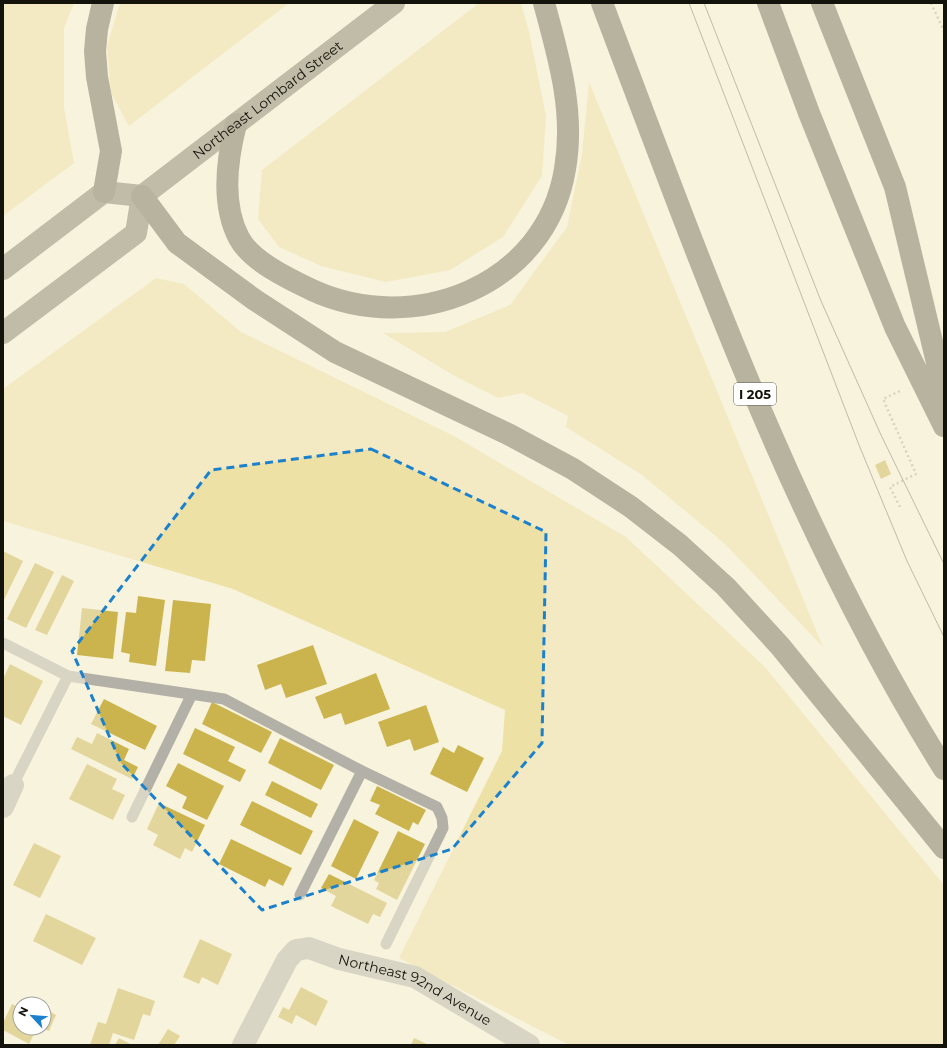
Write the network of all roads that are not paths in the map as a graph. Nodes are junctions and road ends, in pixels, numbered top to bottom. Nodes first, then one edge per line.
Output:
1 (103, 3) edge
2 (394, 3) edge
3 (544, 3) edge
4 (602, 3) edge
5 (768, 3) edge
6 (822, 3) edge
7 (236, 124) junction
8 (104, 192) junction
9 (142, 196) junction
10 (3, 269) edge
11 (3, 333) edge
12 (944, 392) edge
13 (944, 426) edge
14 (3, 642) edge
15 (68, 676) junction
16 (191, 696) junction
17 (944, 769) edge
18 (362, 771) junction
19 (13, 785) joint
20 (3, 807) edge
21 (132, 817) dead end
22 (944, 848) edge
23 (300, 895) dead end
24 (386, 944) dead end
25 (243, 1045) edge
26 (529, 1045) edge

1 - 8 highway
2 - 7 main road, Northeast Lombard Street
3 - 7 highway
4 - 17 highway, I 205
5 - 13 highway
6 - 12 highway
7 - 9 main road, Northeast Lombard Street
8 - 9 main road
8 - 10 main road
9 - 11 main road
9 - 22 highway
14 - 15 lane
15 - 16 lane
15 - 19 lane
16 - 18 lane
16 - 21 lane
18 - 23 lane
18 - 24 lane
19 - 20 street
25 - 26 street, Northeast 92nd Avenue

